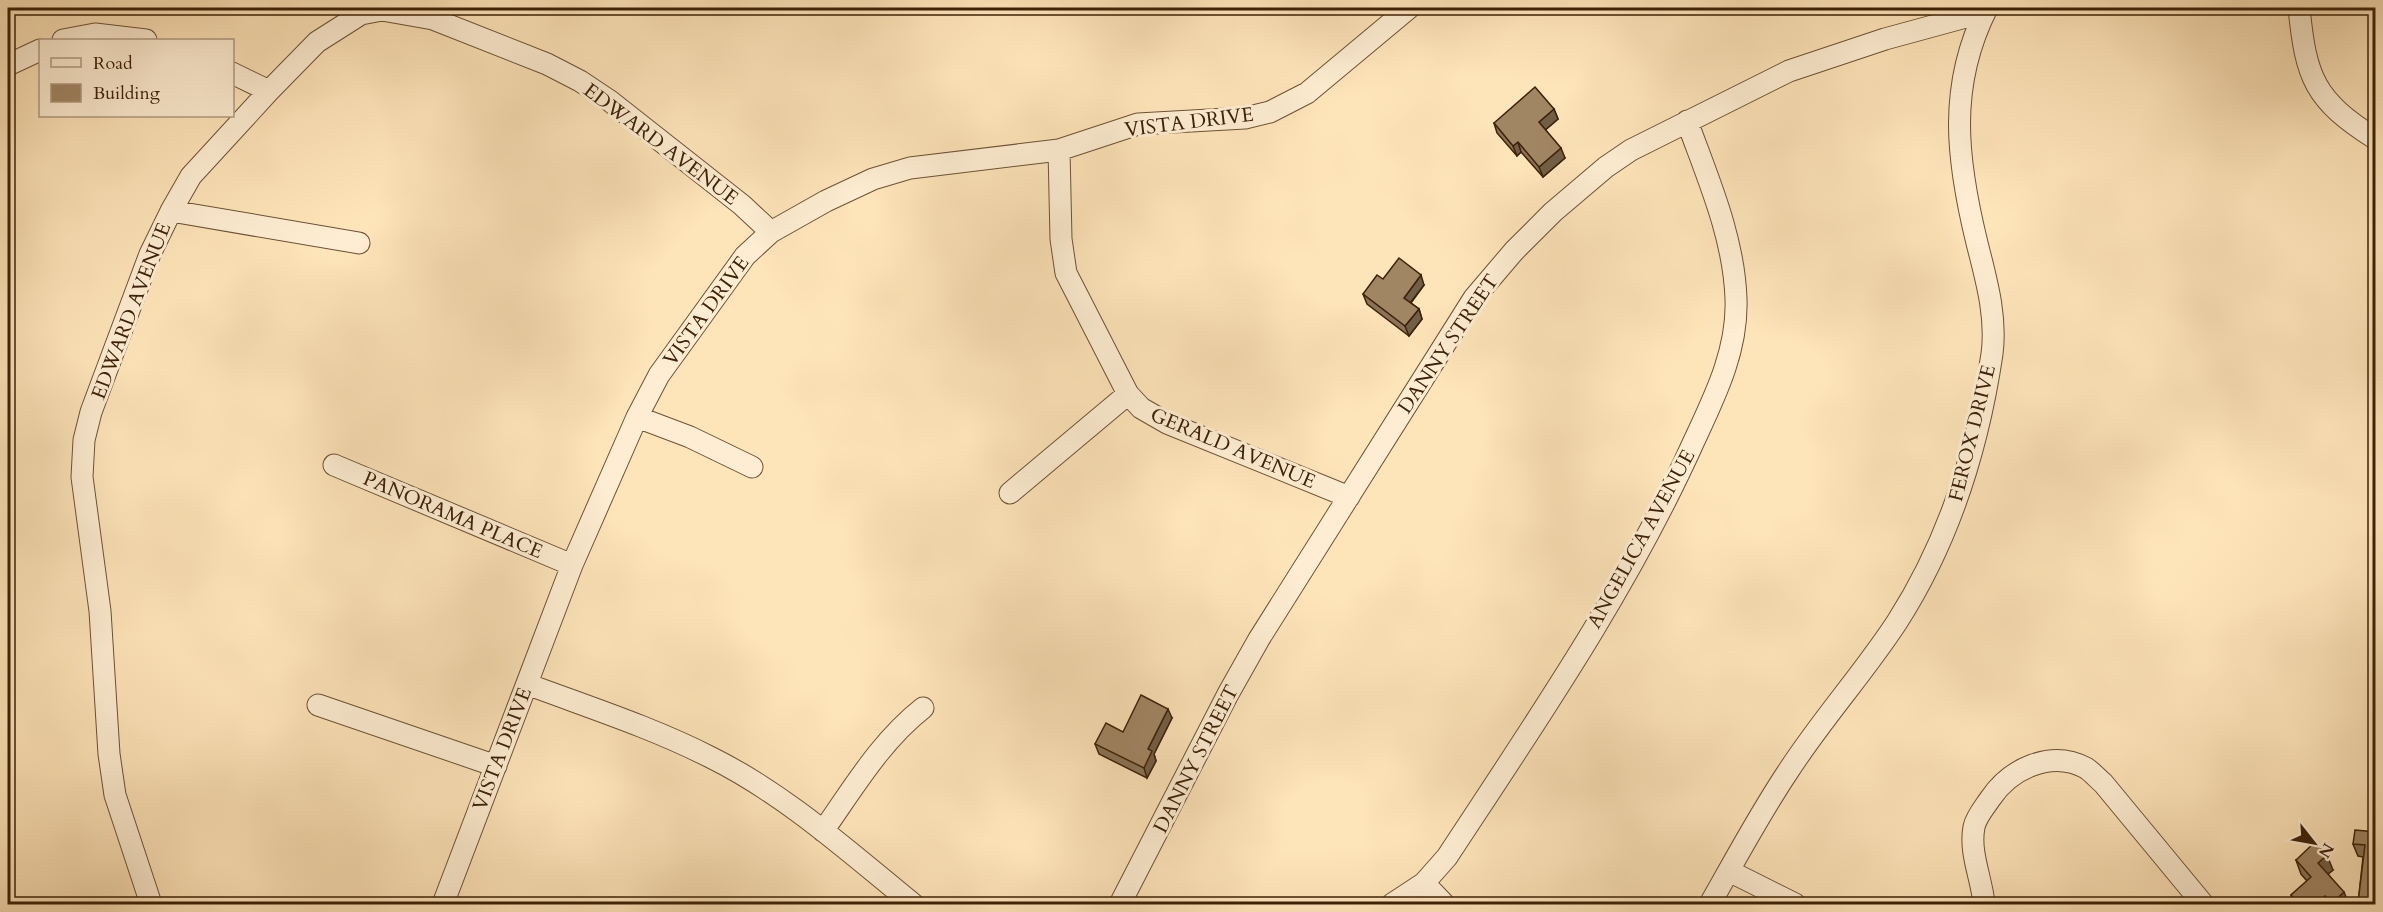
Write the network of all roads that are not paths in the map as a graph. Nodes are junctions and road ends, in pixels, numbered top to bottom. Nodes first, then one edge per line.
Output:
1 (1409, 8) edge
2 (2299, 8) edge
3 (1986, 10) edge
4 (68, 39) edge
5 (138, 39) edge
6 (39, 50) edge
7 (8, 65) edge
8 (234, 74) edge
9 (268, 91) junction
10 (1688, 121) junction
11 (2376, 139) edge
12 (1059, 150) junction
13 (171, 211) junction
14 (771, 232) junction
15 (359, 243) dead end
16 (1128, 394) junction
17 (637, 417) junction
18 (334, 465) dead end
19 (752, 467) dead end
20 (1010, 493) dead end
21 (1349, 497) junction
22 (572, 565) junction
23 (527, 684) junction
24 (318, 705) dead end
25 (923, 708) dead end
26 (496, 766) junction
27 (823, 831) junction
28 (1729, 871) junction
29 (1424, 883) junction
30 (151, 904) edge
31 (443, 904) edge
32 (913, 904) edge
33 (1120, 904) edge
34 (1392, 904) edge
35 (1444, 904) edge
36 (1710, 904) edge
37 (1795, 904) edge
38 (1984, 904) edge
39 (2203, 904) edge

1 - 12 street, VISTA DRIVE
2 - 11 street
3 - 10 street, DANNY STREET
3 - 28 street, FEROX DRIVE
4 - 5 street
6 - 7 street
8 - 9 street
9 - 13 street, EDWARD AVENUE
9 - 14 street, EDWARD AVENUE
10 - 21 street, DANNY STREET
10 - 29 street, ANGELICA AVENUE
12 - 14 street, VISTA DRIVE
12 - 16 street, GERALD AVENUE
13 - 15 street
13 - 30 street, EDWARD AVENUE
14 - 17 street, VISTA DRIVE
16 - 20 street
16 - 21 street, GERALD AVENUE
17 - 19 street
17 - 22 street, VISTA DRIVE
18 - 22 street, PANORAMA PLACE
21 - 33 street, DANNY STREET
22 - 23 street, VISTA DRIVE
23 - 26 street, VISTA DRIVE
23 - 27 street
24 - 26 street
25 - 27 street
26 - 31 street, VISTA DRIVE
27 - 32 street
28 - 36 street, FEROX DRIVE
28 - 37 street
29 - 34 street, ANGELICA AVENUE
29 - 35 street
38 - 39 street

